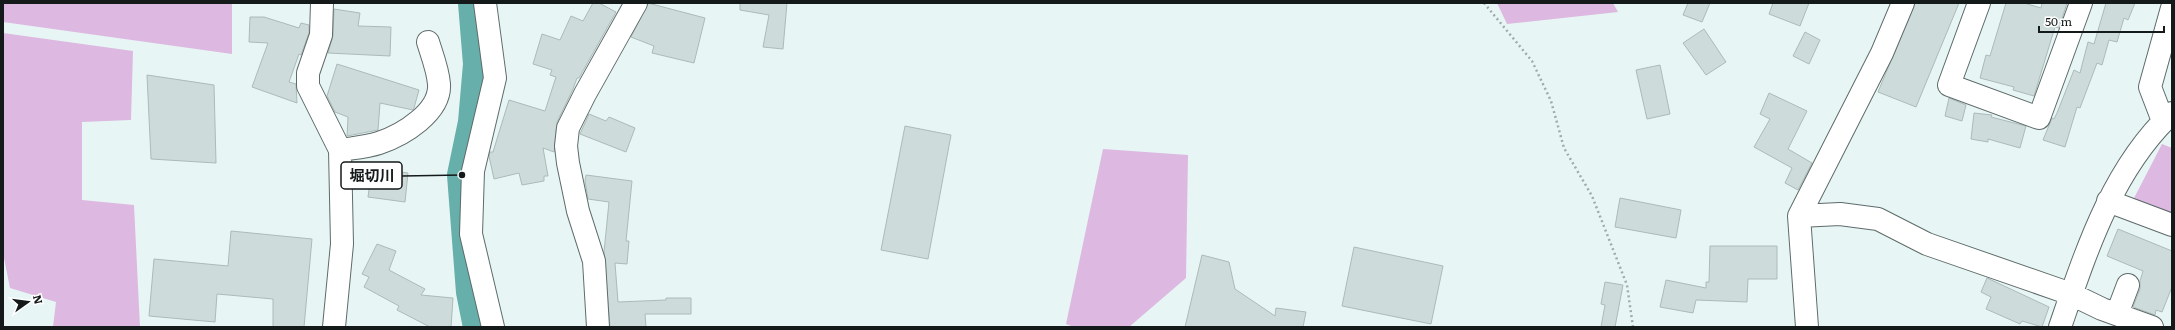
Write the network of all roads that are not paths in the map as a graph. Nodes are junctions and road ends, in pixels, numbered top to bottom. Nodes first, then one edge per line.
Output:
1 (322, 3) edge
2 (485, 3) edge
3 (636, 3) edge
4 (1902, 3) edge
5 (1979, 3) edge
6 (2081, 3) edge
7 (2172, 8) edge
8 (428, 42) dead end
9 (2168, 117) edge
10 (340, 150) junction
11 (2108, 201) junction
12 (1799, 216) junction
13 (2172, 225) edge
14 (2128, 285) dead end
15 (2071, 294) junction
16 (2117, 314) junction
17 (334, 327) edge
18 (493, 327) edge
19 (598, 327) edge
20 (1807, 327) edge
21 (2060, 327) edge
22 (2152, 327) edge

1 - 10 street
2 - 18 street
3 - 19 street
4 - 12 street
5 - 6 street
7 - 9 street
8 - 10 street
9 - 11 street
10 - 17 street
11 - 13 street
11 - 15 street
12 - 15 street
12 - 20 street
14 - 16 street
15 - 16 street
15 - 21 street
16 - 22 street

